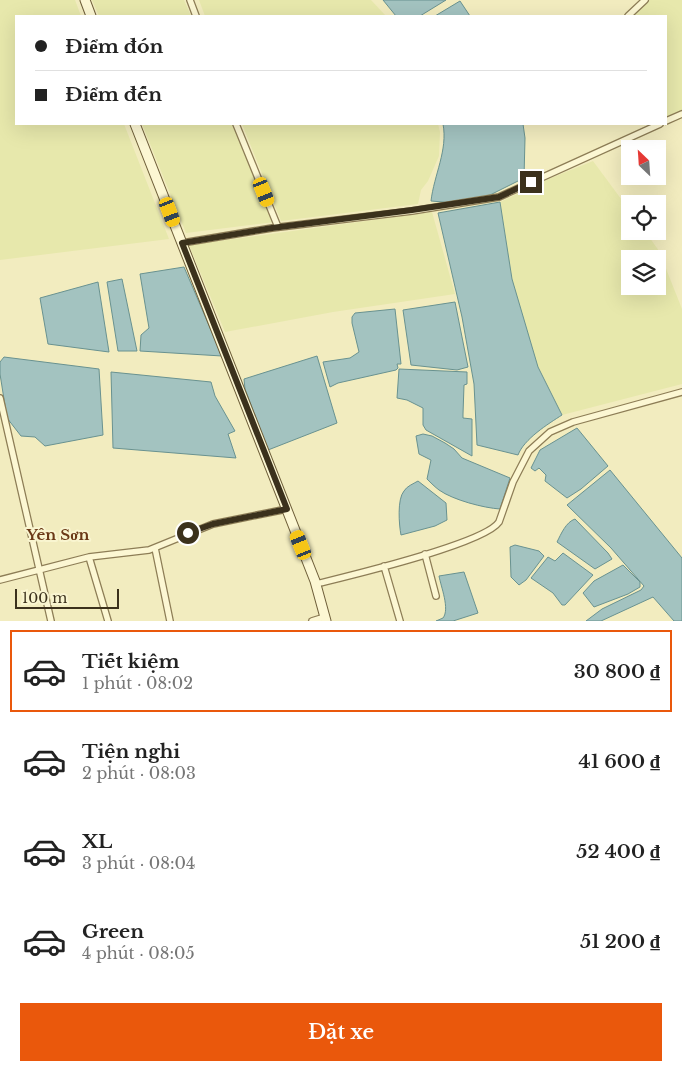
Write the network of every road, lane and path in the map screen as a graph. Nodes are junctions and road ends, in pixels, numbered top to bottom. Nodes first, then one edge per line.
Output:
1 (85, 0) edge
2 (190, 0) edge
3 (645, 0) edge
4 (92, 15) edge
5 (196, 15) edge
6 (629, 15) edge
7 (682, 114) edge
8 (667, 121) edge
9 (135, 125) edge
10 (236, 125) edge
11 (658, 125) edge
12 (278, 227) junction
13 (182, 243) junction
14 (682, 392) edge
15 (0, 398) edge
16 (287, 509) junction
17 (155, 548) junction
18 (425, 554) junction
19 (89, 557) junction
20 (384, 566) junction
21 (40, 570) junction
22 (0, 580) edge
23 (316, 584) junction
24 (436, 596) dead end
25 (326, 619) edge
26 (50, 621) edge
27 (108, 621) edge
28 (170, 621) edge
29 (312, 621) edge
30 (400, 621) edge

1 - 4 street
2 - 5 street
3 - 6 street
7 - 8 street
9 - 13 street
10 - 12 street
11 - 12 street
12 - 13 street
13 - 16 street
14 - 18 street
15 - 21 street
16 - 17 street
16 - 23 street
17 - 19 street
17 - 28 street
18 - 20 street
18 - 24 street
19 - 21 street
19 - 27 street
20 - 23 street
20 - 30 street
21 - 22 street
21 - 26 street
23 - 25 street
25 - 29 street

